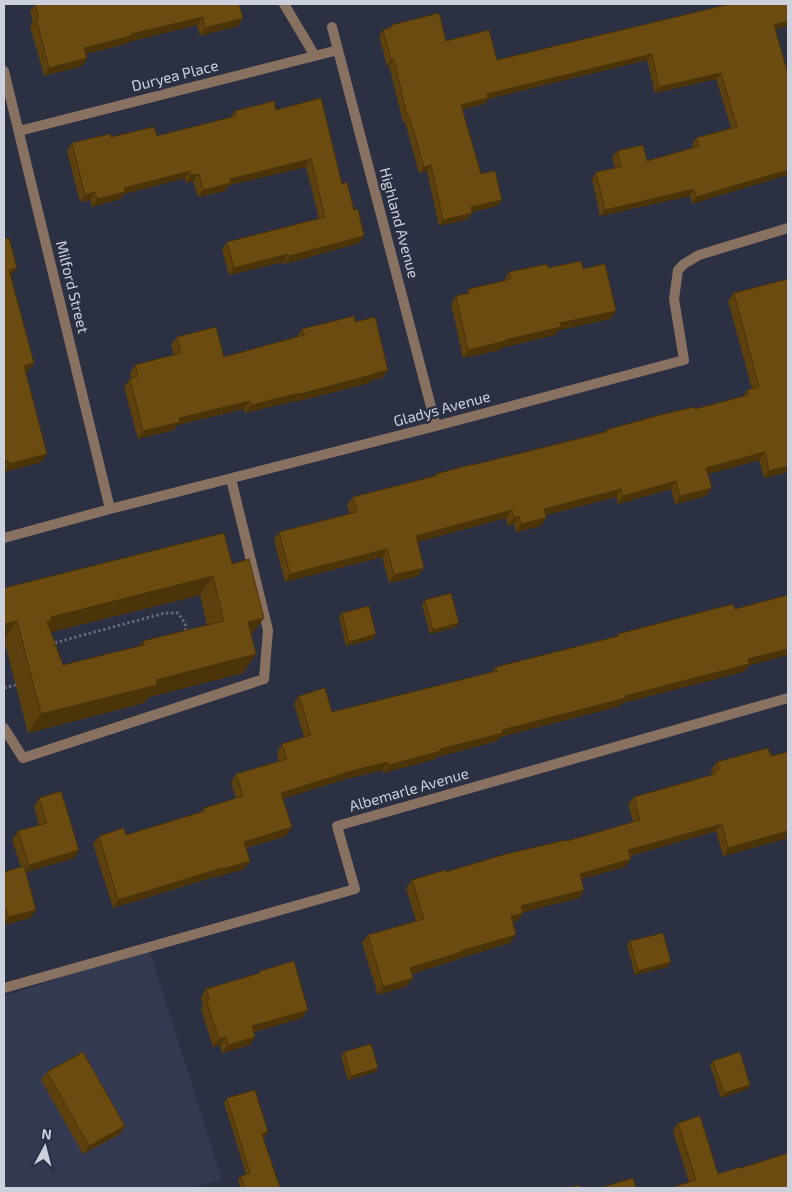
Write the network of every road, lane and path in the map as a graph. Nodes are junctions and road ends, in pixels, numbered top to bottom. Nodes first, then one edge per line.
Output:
1 (284, 4) edge
2 (332, 27) dead end
3 (338, 50) junction
4 (315, 56) junction
5 (4, 71) edge
6 (19, 131) junction
7 (788, 228) edge
8 (436, 426) junction
9 (231, 478) junction
10 (110, 509) junction
11 (4, 538) edge
12 (186, 634) edge
13 (47, 644) edge
14 (23, 683) edge
15 (4, 688) edge
16 (788, 698) edge
17 (4, 728) edge
18 (4, 988) edge

1 - 4 street
2 - 3 street, Highland Avenue
3 - 4 street, Duryea Place
3 - 8 street, Highland Avenue
4 - 6 street, Duryea Place
5 - 6 street, Milford Street
6 - 10 street, Milford Street
7 - 8 street, Gladys Avenue
8 - 9 street, Gladys Avenue
9 - 10 street, Gladys Avenue
9 - 17 street
10 - 11 street, Gladys Avenue
12 - 13 path
14 - 15 path
16 - 18 street, Albemarle Avenue

